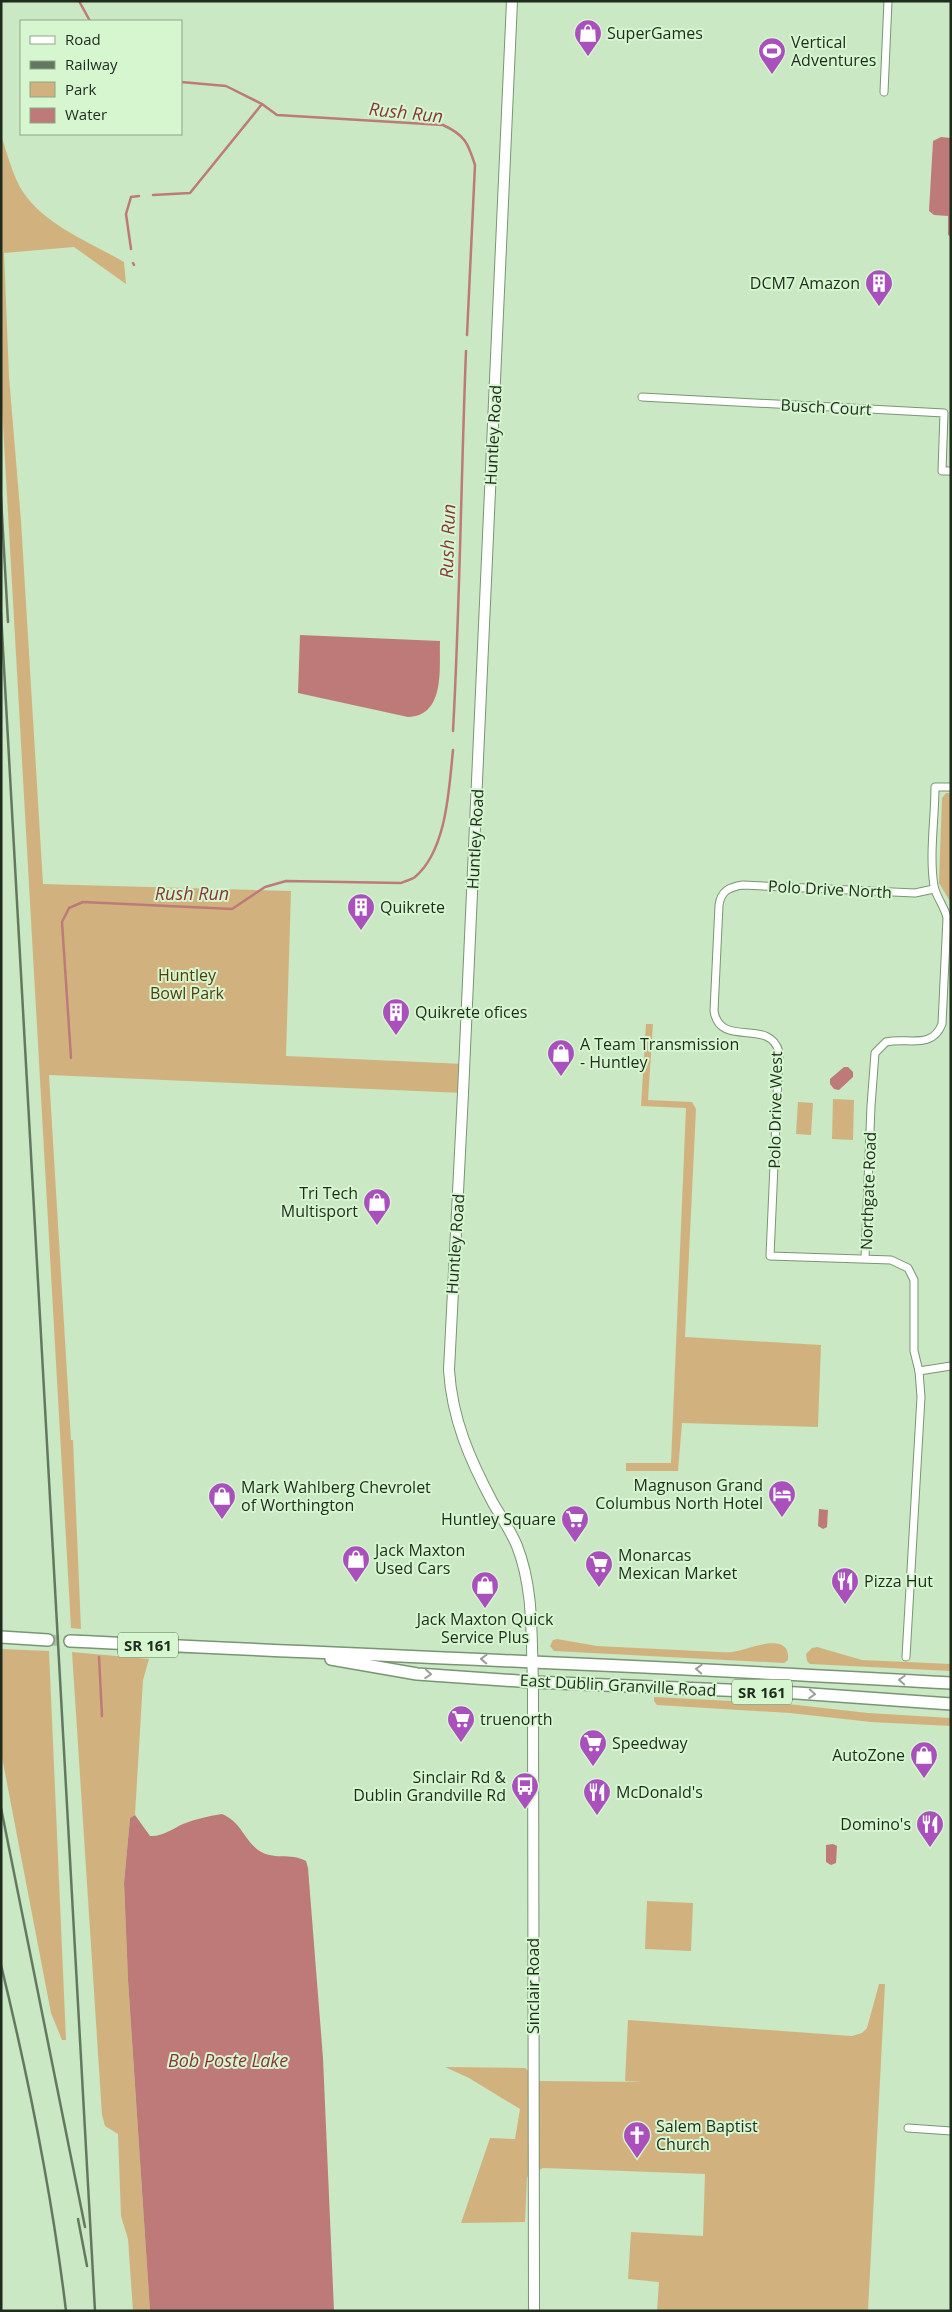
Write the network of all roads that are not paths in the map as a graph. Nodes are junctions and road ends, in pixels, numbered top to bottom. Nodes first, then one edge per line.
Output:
1 (512, 1) edge
2 (888, 1) edge
3 (884, 92) dead end
4 (642, 397) dead end
5 (951, 471) edge
6 (951, 787) edge
7 (934, 889) junction
8 (726, 890) joint
9 (865, 1258) junction
10 (951, 1366) edge
11 (919, 1371) junction
12 (1, 1637) edge
13 (48, 1640) tunnel mouth
14 (70, 1641) tunnel mouth
15 (287, 1652) junction
16 (906, 1657) dead end
17 (532, 1661) junction
18 (533, 1682) junction
19 (951, 1683) edge
20 (951, 1704) edge
21 (908, 2128) dead end
22 (951, 2130) edge
23 (534, 2311) edge

1 - 17 main road, Huntley Road
2 - 3 street
4 - 5 street, Busch Court
6 - 7 street, Northgate Road
7 - 8 street, Polo Drive North
7 - 9 street, Northgate Road
8 - 9 street, Polo Drive West
9 - 11 street, Northgate Road
10 - 11 street
11 - 16 street, Northgate Road
12 - 13 main road
14 - 15 main road, East Dublin Granville Road / SR 161
17 -> 15 main road, East Dublin Granville Road / SR 161
15 -> 18 main road, East Dublin Granville Road / SR 161
17 - 18 main road, Sinclair Road
19 -> 17 main road, East Dublin Granville Road / SR 161
18 -> 20 main road, East Dublin Granville Road / SR 161
18 - 23 main road, Sinclair Road
21 - 22 street

